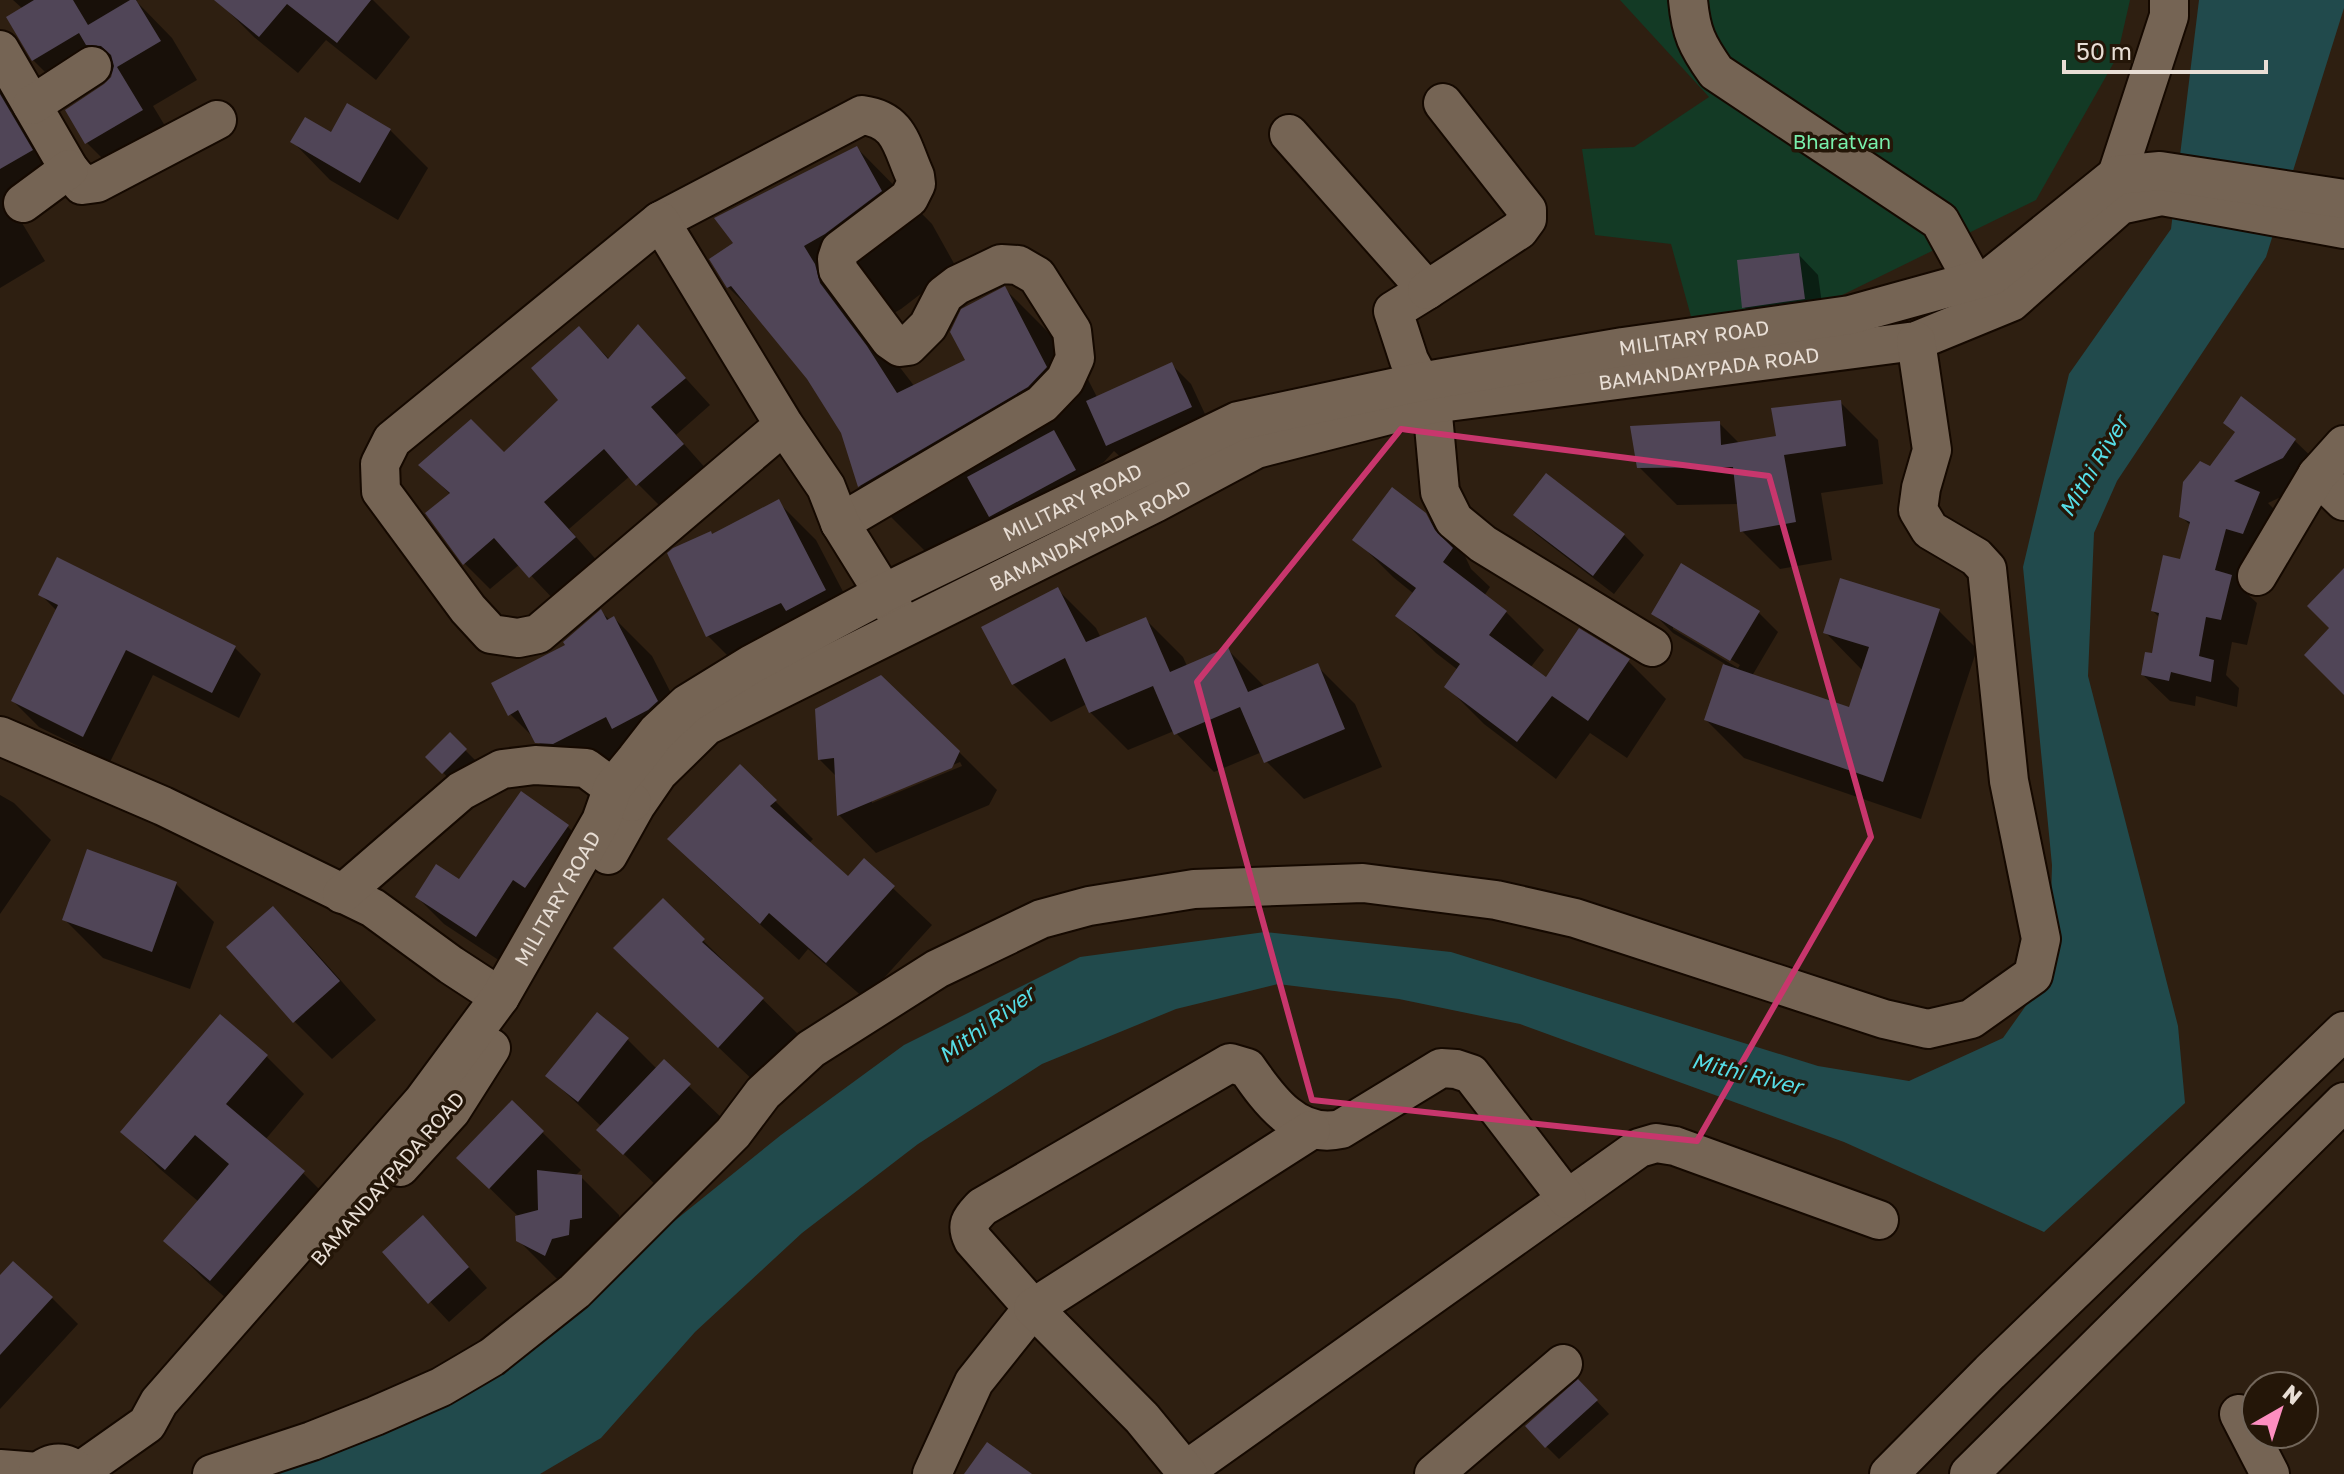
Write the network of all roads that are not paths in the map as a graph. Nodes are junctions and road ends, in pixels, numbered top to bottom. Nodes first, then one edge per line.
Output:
1 (1688, 0) edge
2 (2169, 0) edge
3 (0, 50) edge
4 (92, 66) dead end
5 (18, 98) edge
6 (1443, 103) dead end
7 (217, 120) dead end
8 (1289, 134) dead end
9 (69, 169) junction
10 (2161, 183) junction
11 (2118, 190) junction
12 (2344, 199) edge
13 (23, 203) dead end
14 (660, 221) junction
15 (2344, 229) edge
16 (1427, 290) junction
17 (1980, 297) junction
18 (1916, 341) junction
19 (1577, 370) junction
20 (1426, 393) junction
21 (784, 425) junction
22 (2344, 445) edge
23 (2317, 475) junction
24 (2344, 501) edge
25 (840, 523) junction
26 (983, 545) junction
27 (2257, 576) dead end
28 (1001, 578) junction
29 (884, 593) junction
30 (904, 626) junction
31 (1652, 647) dead end
32 (697, 715) junction
33 (0, 736) edge
34 (635, 781) junction
35 (342, 894) junction
36 (548, 938) junction
37 (500, 997) junction
38 (2344, 1031) edge
39 (2344, 1102) edge
40 (1311, 1130) junction
41 (363, 1190) junction
42 (1567, 1199) junction
43 (1879, 1220) dead end
44 (1033, 1308) junction
45 (1563, 1364) dead end
46 (2239, 1414) dead end
47 (0, 1469) edge
48 (1187, 1472) edge
49 (38, 1473) edge
50 (84, 1473) edge
51 (212, 1474) edge
52 (932, 1474) edge
53 (1434, 1474) edge
54 (1889, 1474) edge
55 (1969, 1474) edge
56 (2270, 1474) edge

1 - 17 street
2 - 11 street
3 - 5 street
4 - 5 street
5 - 9 street
6 - 16 street
7 - 9 street
8 - 16 street
9 - 13 street
10 - 11 street
10 - 12 street
10 - 15 street
11 - 17 street, MILITARY ROAD
14 - 21 street
14 - 21 street
14 - 25 street
16 - 20 street
17 - 18 street, BAMANDAYPADA ROAD
17 - 19 street, MILITARY ROAD
18 - 19 street, BAMANDAYPADA ROAD
18 - 51 street
19 - 20 street, MILITARY ROAD
20 - 26 street, MILITARY ROAD
20 - 28 street, BAMANDAYPADA ROAD
20 - 31 street
21 - 25 street
22 - 23 street
23 - 24 street
23 - 27 street
25 - 29 street
26 - 28 street
26 - 29 street, MILITARY ROAD
28 - 30 street, BAMANDAYPADA ROAD
29 - 30 street
29 - 32 street, MILITARY ROAD
30 - 32 street, BAMANDAYPADA ROAD
32 - 34 street, MILITARY ROAD
33 - 35 street
34 - 35 street
34 - 36 street, MILITARY ROAD
35 - 37 street
36 - 37 street, MILITARY ROAD
36 - 41 street, BAMANDAYPADA ROAD
37 - 41 street, MILITARY ROAD
38 - 54 street
39 - 55 street
40 - 42 street
40 - 44 street
40 - 44 street
41 - 50 street, MILITARY ROAD
42 - 43 street
42 - 48 street
44 - 48 street
44 - 52 street
45 - 53 street
46 - 56 street
47 - 49 street
49 - 50 street

